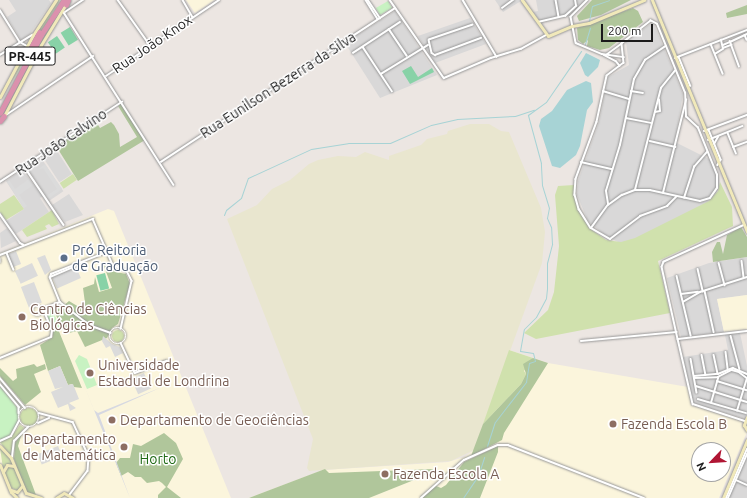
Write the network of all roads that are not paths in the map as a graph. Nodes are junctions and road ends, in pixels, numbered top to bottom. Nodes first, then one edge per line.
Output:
1 (51, 0) edge
2 (56, 0) edge
3 (61, 0) edge
4 (83, 0) edge
5 (118, 0) edge
6 (183, 0) edge
7 (219, 0) edge
8 (367, 0) edge
9 (390, 0) edge
10 (463, 0) edge
11 (513, 0) edge
12 (522, 0) edge
13 (556, 0) edge
14 (575, 0) edge
15 (588, 0) edge
16 (644, 0) edge
17 (652, 0) edge
18 (67, 1) edge
19 (54, 4) junction
20 (396, 8) junction
21 (502, 8) dead end
22 (0, 10) edge
23 (63, 12) junction
24 (193, 17) junction
25 (559, 17) junction
26 (379, 19) junction
27 (400, 22) dead end
28 (536, 22) junction
29 (473, 25) dead end
30 (572, 26) junction
31 (389, 29) junction
32 (747, 30) edge
33 (34, 34) junction
34 (746, 34) edge
35 (546, 36) junction
36 (482, 38) dead end
37 (721, 40) junction
38 (747, 40) edge
39 (20, 42) junction
40 (730, 42) junction
41 (419, 43) junction
42 (622, 44) junction
43 (711, 44) junction
44 (150, 45) junction
45 (428, 45) junction
46 (731, 45) junction
47 (666, 46) junction
48 (27, 47) junction
49 (363, 47) junction
50 (723, 47) junction
51 (423, 48) junction
52 (419, 49) junction
53 (0, 50) edge
54 (415, 52) junction
55 (353, 53) dead end
56 (1, 54) edge
57 (715, 54) junction
58 (606, 55) junction
59 (92, 56) junction
60 (407, 57) junction
61 (497, 57) junction
62 (624, 57) junction
63 (677, 58) junction
64 (620, 66) junction
65 (739, 67) dead end
66 (676, 71) junction
67 (381, 74) junction
68 (723, 74) dead end
69 (106, 76) junction
70 (691, 86) dead end
71 (392, 90) dead end
72 (631, 90) junction
73 (603, 91) junction
74 (643, 93) dead end
75 (0, 97) edge
76 (686, 98) junction
77 (629, 99) junction
78 (658, 100) junction
79 (122, 102) junction
80 (0, 107) edge
81 (686, 111) junction
82 (655, 112) junction
83 (682, 112) junction
84 (2, 115) edge
85 (747, 115) edge
86 (626, 118) junction
87 (0, 122) edge
88 (652, 123) junction
89 (742, 126) dead end
90 (708, 130) junction
91 (704, 132) junction
92 (728, 133) junction
93 (718, 136) junction
94 (712, 138) junction
95 (708, 140) junction
96 (650, 141) junction
97 (747, 142) edge
98 (714, 144) junction
99 (675, 147) junction
100 (734, 147) junction
101 (707, 152) junction
102 (736, 153) dead end
103 (161, 162) junction
104 (581, 162) junction
105 (718, 165) junction
106 (24, 166) junction
107 (612, 169) junction
108 (0, 182) edge
109 (174, 184) dead end
110 (635, 190) junction
111 (663, 193) junction
112 (676, 197) junction
113 (684, 198) junction
114 (608, 205) junction
115 (0, 216) edge
116 (76, 220) dead end
117 (79, 224) junction
118 (64, 225) dead end
119 (746, 226) edge
120 (591, 228) junction
121 (747, 232) edge
122 (24, 245) junction
123 (108, 252) junction
124 (7, 253) junction
125 (0, 255) edge
126 (0, 259) edge
127 (742, 261) dead end
128 (0, 262) edge
129 (719, 263) dead end
130 (698, 269) dead end
131 (14, 270) dead end
132 (677, 276) dead end
133 (744, 277) junction
134 (747, 277) edge
135 (725, 285) junction
136 (703, 291) junction
137 (681, 294) junction
138 (60, 302) junction
139 (683, 302) junction
140 (43, 310) junction
141 (121, 329) junction
142 (747, 331) edge
143 (676, 332) junction
144 (714, 332) dead end
145 (111, 333) junction
146 (691, 335) dead end
147 (731, 336) dead end
148 (678, 339) junction
149 (581, 341) dead end
150 (121, 343) junction
151 (726, 352) dead end
152 (702, 355) dead end
153 (714, 355) dead end
154 (0, 358) edge
155 (690, 359) dead end
156 (167, 361) dead end
157 (728, 369) junction
158 (740, 369) junction
159 (747, 374) edge
160 (706, 376) junction
161 (718, 376) junction
162 (694, 377) junction
163 (0, 378) edge
164 (747, 378) edge
165 (717, 381) junction
166 (0, 384) edge
167 (696, 386) junction
168 (744, 389) junction
169 (747, 390) edge
170 (697, 392) dead end
171 (714, 392) junction
172 (698, 399) dead end
173 (740, 400) junction
174 (747, 402) edge
175 (711, 403) junction
176 (25, 408) junction
177 (737, 411) junction
178 (39, 413) junction
179 (19, 414) junction
180 (747, 415) edge
181 (51, 417) junction
182 (20, 420) junction
183 (745, 421) junction
184 (37, 423) junction
185 (28, 427) junction
186 (747, 430) edge
187 (747, 440) edge
188 (0, 441) edge
189 (0, 446) edge
190 (747, 449) edge
191 (747, 454) edge
192 (12, 461) junction
193 (744, 462) junction
194 (747, 463) edge
195 (0, 465) edge
196 (15, 467) junction
197 (3, 472) junction
198 (736, 480) junction
199 (747, 485) edge
200 (22, 486) junction
201 (10, 488) junction
202 (70, 495) junction
203 (16, 498) edge
204 (41, 498) edge
205 (56, 498) edge
206 (73, 498) edge
207 (421, 498) edge
208 (644, 498) edge
209 (723, 498) edge
210 (727, 498) edge

1 - 19 street
2 - 19 street, PR-445
3 - 80 highway, PR-445
4 - 23 street
5 - 44 street
6 - 24 street
7 - 24 street, Rua João Knox
8 - 26 street
9 - 20 street
10 - 61 street
11 - 21 street
12 - 28 street
13 - 25 street
14 - 25 street
15 - 30 street
16 - 30 street
17 - 63 street
18 - 23 street, PR-445
18 - 84 highway, PR-445
19 - 33 street, PR-445
20 - 26 street, Rua Eunilson Bezerra da Silva
20 - 41 street
22 - 39 street
23 - 59 street
23 - 84 street, PR-445
24 - 44 street, Rua João Knox
25 - 28 street
26 - 103 street, Rua Eunilson Bezerra da Silva
27 - 31 street
28 - 35 street
29 - 45 street
30 - 35 street
30 - 58 street
31 - 49 street
31 - 60 street
32 - 37 street
33 - 39 street
33 - 48 street, PR-445
34 - 38 street
34 - 40 street
35 - 61 street
36 - 45 street
37 - 43 street
37 - 50 street
39 - 48 street
39 - 56 street
40 - 46 street
40 - 50 street
41 - 51 street
41 - 52 street
42 - 47 street
42 - 58 street
42 - 62 street
43 - 57 street
43 - 63 street
44 - 69 street, Rua João Knox
45 - 51 street
46 - 50 street
46 - 65 street
47 - 66 street
47 - 72 street
48 - 75 street, PR-445
49 - 55 street
49 - 67 street
50 - 57 street
51 - 52 street
51 - 54 street
51 - 61 street
52 - 54 street
53 - 56 street
54 - 60 street
57 - 68 street
58 - 62 street
58 - 64 street
59 - 69 street
59 - 84 street
60 - 67 street
62 - 64 street
63 - 70 street
63 - 91 street
64 - 73 street
66 - 76 street
66 - 78 street
67 - 71 street
69 - 79 street
72 - 74 street
72 - 77 street
73 - 77 street
73 - 104 street
76 - 81 street
76 - 83 street
77 - 86 street
78 - 82 street
78 - 82 street
79 - 103 street
79 - 106 street, Rua João Calvino
81 - 83 street
81 - 101 street
82 - 88 street
83 - 99 street
84 - 87 highway
85 - 90 street
86 - 88 street
86 - 107 street
88 - 96 street
89 - 92 street
90 - 91 street
90 - 94 street
91 - 95 street
92 - 93 street
92 - 100 street
93 - 94 street
93 - 98 street
94 - 95 street
94 - 98 street
95 - 105 street
96 - 99 street
96 - 110 street
97 - 100 street
98 - 105 street
99 - 111 street
100 - 102 street
101 - 113 street
101 - 113 street
103 - 109 street
104 - 107 street
104 - 120 street
105 - 119 street
106 - 108 street, Rua João Calvino
106 - 118 street
107 - 114 street
110 - 111 street
110 - 114 street
111 - 112 street
112 - 113 street
112 - 120 street
114 - 120 street
115 - 122 street
116 - 117 street
117 - 122 street
117 - 123 street
119 - 121 street
119 - 143 street
122 - 124 street
123 - 138 street
123 - 141 street
124 - 125 street
124 - 131 street
126 - 128 street
127 - 133 street
129 - 135 street
130 - 136 street
132 - 137 street
133 - 134 street
133 - 135 street
135 - 136 street
136 - 137 street
136 - 139 street
136 - 144 street
137 - 139 street
138 - 140 street
138 - 145 street
139 - 146 street
140 - 140 street
140 - 154 street
141 - 145 street
141 - 150 street
142 - 148 street
143 - 148 street
143 - 149 street
145 - 150 street
147 - 158 street
148 - 183 street
150 - 156 street
151 - 157 street
152 - 160 street
153 - 161 street
155 - 162 street
157 - 158 street
157 - 161 street
158 - 159 street
160 - 161 street
160 - 162 street
161 - 164 street
161 - 165 street
162 - 167 street
163 - 176 street
164 - 168 street
165 - 168 street
165 - 171 street
166 - 179 street
167 - 170 street
167 - 171 street
168 - 169 street
168 - 173 street
171 - 173 street
171 - 175 street
172 - 175 street
173 - 174 street
173 - 177 street
175 - 177 street
176 - 178 street
176 - 179 street
177 - 180 street
178 - 181 street
178 - 184 street
179 - 182 street
180 - 183 street
181 - 184 street
181 - 202 street
182 - 185 street
182 - 188 street
183 - 186 street
184 - 185 street
185 - 192 street
187 - 209 street
189 - 192 street
190 - 210 street
191 - 193 street
192 - 196 street
193 - 194 street
193 - 198 street
195 - 197 street
196 - 197 street
196 - 200 street
197 - 201 street
198 - 199 street
198 - 210 street
200 - 201 street
200 - 204 street
201 - 203 street
202 - 205 street
202 - 206 street
207 - 208 street

